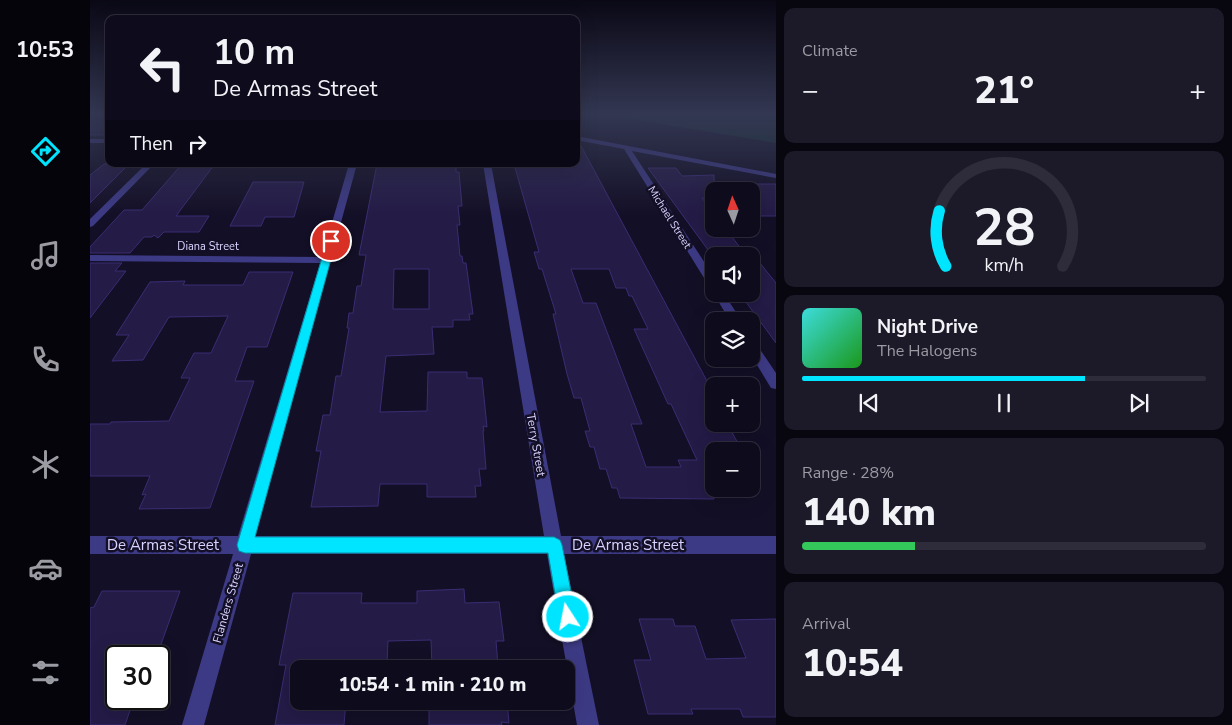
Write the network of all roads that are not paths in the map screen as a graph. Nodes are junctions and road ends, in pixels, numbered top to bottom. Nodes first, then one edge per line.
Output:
1 (626, 147) edge
2 (630, 148) edge
3 (147, 167) edge
4 (352, 167) edge
5 (488, 167) edge
6 (776, 176) edge
7 (90, 224) edge
8 (90, 258) edge
9 (326, 260) junction
10 (705, 272) edge
11 (760, 359) edge
12 (776, 384) edge
13 (90, 545) edge
14 (245, 545) junction
15 (554, 545) junction
16 (776, 545) edge
17 (194, 725) edge
18 (588, 725) edge

1 - 10 street, Michael Street
2 - 6 street
3 - 7 street
4 - 9 street, Flanders Street
5 - 15 street, Terry Street
8 - 9 street, Diana Street
9 - 14 street, Flanders Street
11 - 12 street
13 - 14 street, De Armas Street
14 - 15 street, De Armas Street
14 - 17 street, Flanders Street
15 - 16 street, De Armas Street
15 - 18 street, Terry Street

